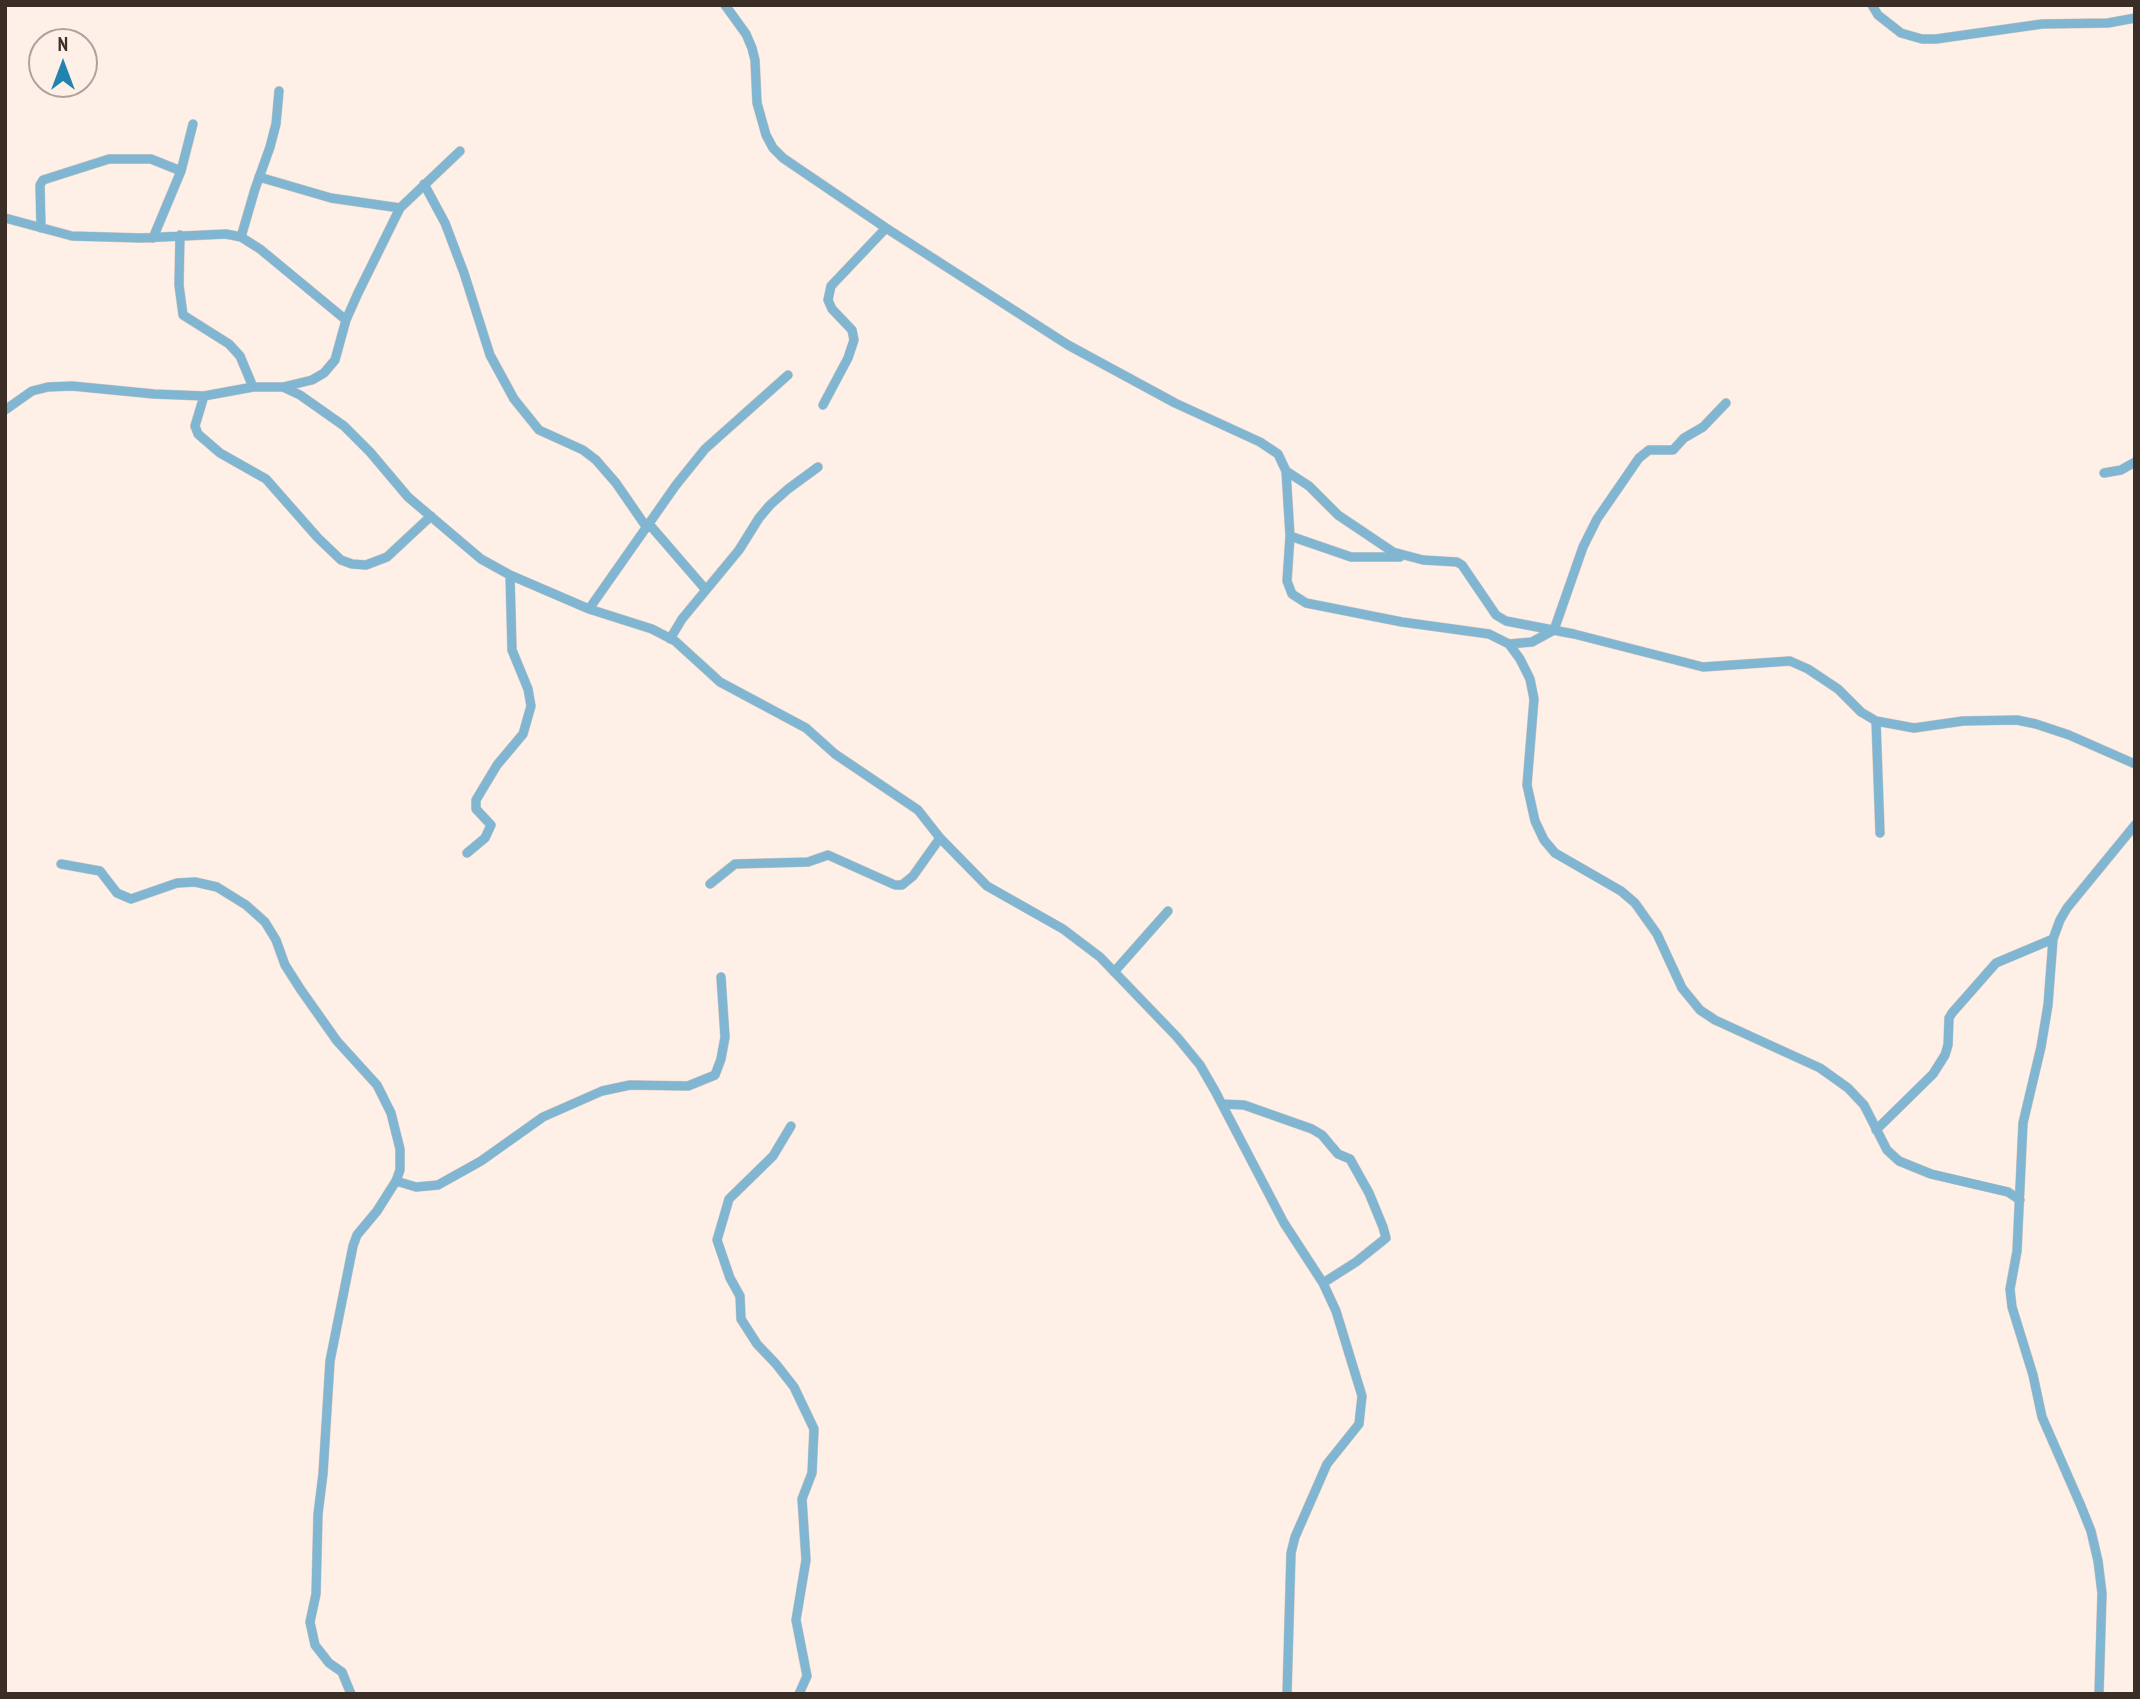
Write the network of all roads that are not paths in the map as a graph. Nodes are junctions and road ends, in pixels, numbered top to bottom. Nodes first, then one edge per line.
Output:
1 (725, 5) edge
2 (1872, 5) edge
3 (2135, 18) edge
4 (279, 91) dead end
5 (193, 124) dead end
6 (460, 151) dead end
7 (181, 171) junction
8 (260, 177) junction
9 (424, 184) junction
10 (400, 208) junction
11 (5, 218) edge
12 (41, 228) junction
13 (886, 228) junction
14 (180, 235) junction
15 (241, 237) junction
16 (153, 238) junction
17 (346, 320) junction
18 (788, 375) dead end
19 (253, 387) junction
20 (283, 387) junction
21 (204, 396) junction
22 (1726, 403) dead end
23 (823, 405) dead end
24 (5, 410) edge
25 (2135, 462) edge
26 (818, 467) dead end
27 (1286, 471) junction
28 (2104, 473) dead end
29 (431, 516) junction
30 (648, 526) junction
31 (1290, 536) junction
32 (1406, 556) junction
33 (510, 575) junction
34 (706, 590) junction
35 (589, 608) junction
36 (1554, 630) junction
37 (670, 639) junction
38 (1509, 644) junction
39 (1876, 721) junction
40 (2135, 764) edge
41 (2135, 825) edge
42 (1880, 833) dead end
43 (940, 838) junction
44 (467, 853) dead end
45 (61, 864) dead end
46 (710, 884) dead end
47 (1168, 911) dead end
48 (2053, 939) junction
49 (1114, 972) junction
50 (721, 977) dead end
51 (1222, 1104) junction
52 (791, 1126) dead end
53 (1876, 1130) junction
54 (396, 1181) junction
55 (2019, 1181) junction
56 (2008, 1192) junction
57 (2020, 1200) junction
58 (1323, 1283) junction
59 (351, 1694) edge
60 (799, 1694) edge
61 (1287, 1694) edge
62 (2099, 1694) edge

1 - 13 street
2 - 3 street
4 - 8 street
5 - 7 street
6 - 9 street
7 - 12 street
7 - 16 street
8 - 10 street
8 - 15 street
9 - 10 street
9 - 30 street
10 - 17 street
11 - 12 street
12 - 16 street
13 - 23 street
13 - 27 street
14 - 15 street
14 - 16 street
14 - 19 street
15 - 17 street
17 - 20 street
18 - 30 street
19 - 20 street
19 - 21 street
20 - 29 street
21 - 24 street
21 - 29 street
22 - 36 street
25 - 28 street
26 - 34 street
27 - 31 street
27 - 32 street
29 - 33 street
30 - 34 street
30 - 35 street
31 - 32 street
31 - 38 street
32 - 36 street
33 - 35 street
33 - 44 street
34 - 37 street
35 - 37 street
36 - 38 street
36 - 39 street
37 - 43 street
38 - 53 street
39 - 40 street
39 - 42 street
41 - 48 street
43 - 46 street
43 - 49 street
45 - 54 street
47 - 49 street
48 - 53 street
48 - 55 street
49 - 51 street
50 - 54 street
51 - 58 street
51 - 58 street
52 - 60 street
53 - 56 street
54 - 59 street
55 - 56 street
55 - 57 street
56 - 57 street
57 - 62 street
58 - 61 street

